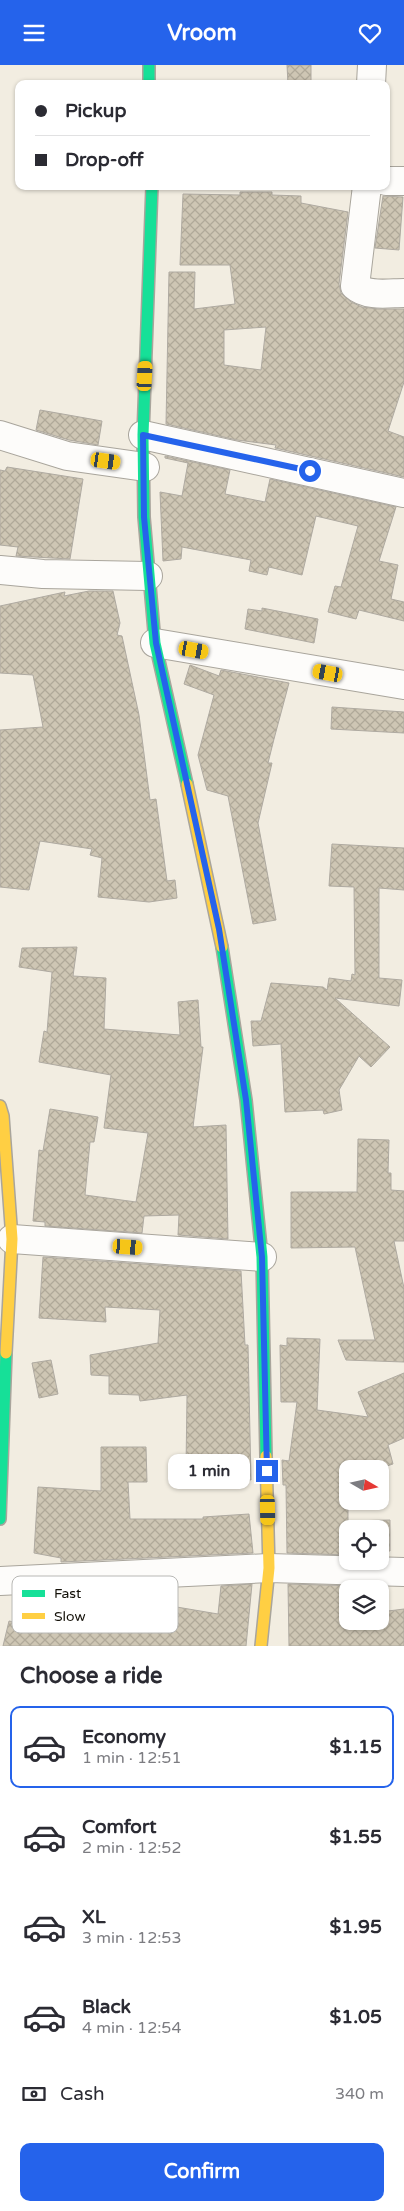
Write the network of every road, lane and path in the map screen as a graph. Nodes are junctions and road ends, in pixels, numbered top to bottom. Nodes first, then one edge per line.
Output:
1 (149, 65) edge
2 (372, 65) edge
3 (149, 80) edge
4 (371, 80) edge
5 (390, 181) edge
6 (404, 181) edge
7 (152, 190) edge
8 (367, 190) edge
9 (404, 293) edge
10 (0, 435) edge
11 (143, 435) junction
12 (145, 467) junction
13 (404, 493) edge
14 (0, 570) edge
15 (148, 576) junction
16 (156, 643) junction
17 (404, 685) edge
18 (0, 1106) edge
19 (12, 1239) junction
20 (262, 1257) junction
21 (0, 1519) edge
22 (269, 1568) junction
23 (404, 1572) edge
24 (103, 1576) edge
25 (262, 1646) edge

1 - 3 street
2 - 4 street
5 - 6 street
7 - 11 street
8 - 9 street
10 - 12 street
11 - 12 street
11 - 13 street
12 - 15 street
14 - 15 street
15 - 16 street
16 - 17 street
16 - 20 street
18 - 19 street
19 - 20 street
19 - 21 street
20 - 22 street
22 - 23 street
22 - 24 street
22 - 25 street

